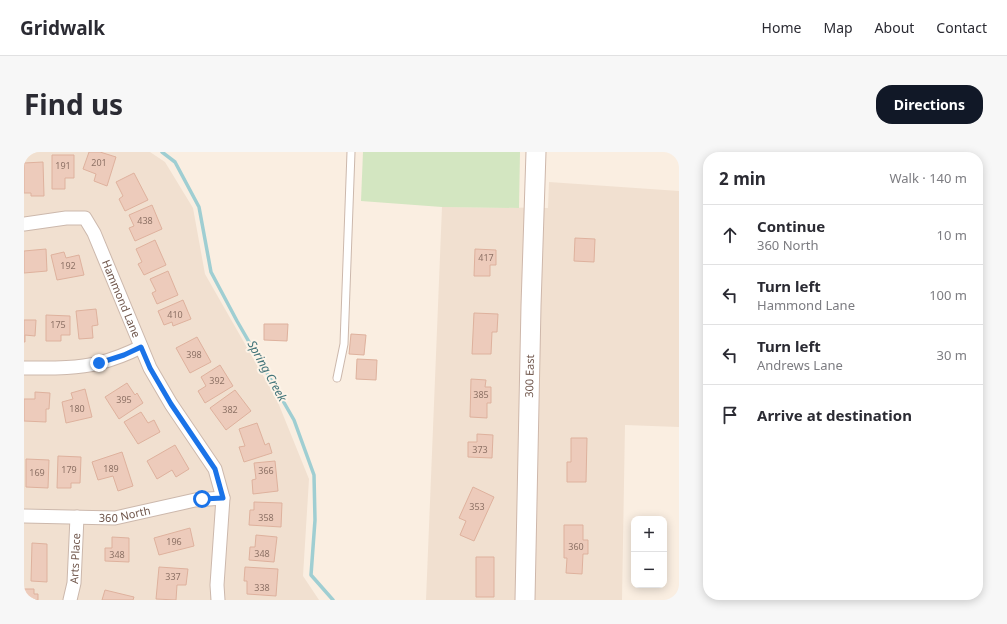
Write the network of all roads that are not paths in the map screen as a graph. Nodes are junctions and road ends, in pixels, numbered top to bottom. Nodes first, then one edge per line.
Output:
1 (351, 152) edge
2 (536, 152) edge
3 (24, 224) edge
4 (141, 347) junction
5 (24, 368) edge
6 (337, 378) dead end
7 (223, 498) junction
8 (24, 516) edge
9 (77, 517) junction
10 (70, 600) edge
11 (218, 600) edge
12 (525, 600) edge

1 - 6 lane
2 - 12 street, 300 East
3 - 4 street, Hammond Lane
4 - 5 street
4 - 7 street, Hammond Lane
7 - 9 street, 360 North
7 - 11 street, Hammond Lane
8 - 9 street, 360 North
9 - 10 street, Arts Place

